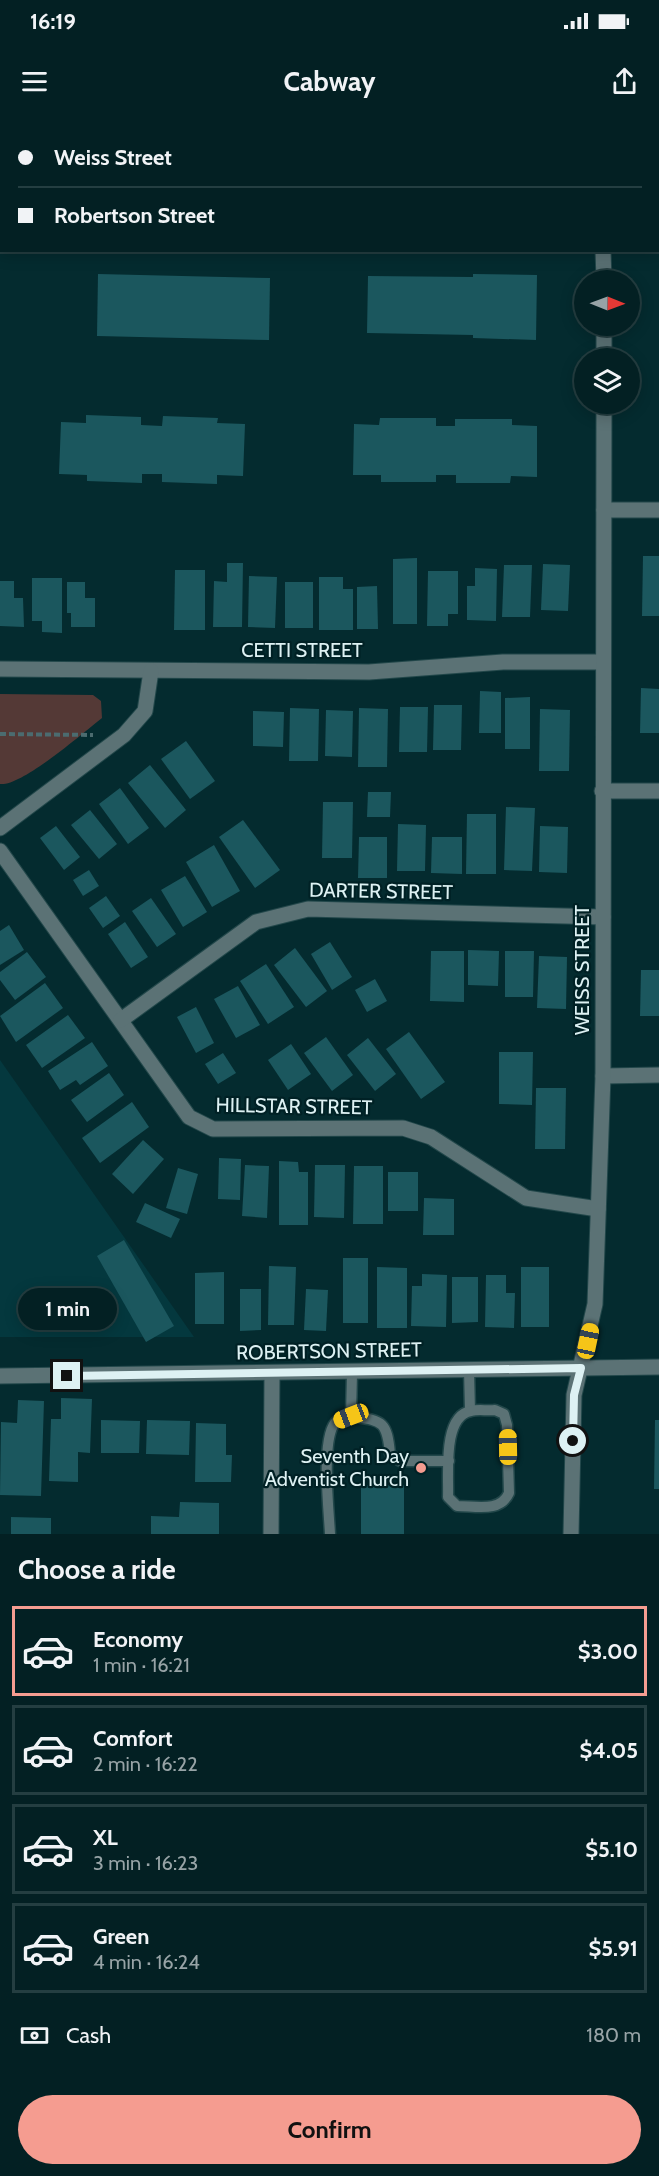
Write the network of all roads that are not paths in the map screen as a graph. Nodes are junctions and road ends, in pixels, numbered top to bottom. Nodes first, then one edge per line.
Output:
1 (603, 252) edge
2 (604, 270) edge
3 (604, 414) edge
4 (604, 510) junction
5 (659, 510) edge
6 (603, 662) junction
7 (0, 669) edge
8 (151, 671) junction
9 (659, 790) edge
10 (602, 791) junction
11 (0, 828) edge
12 (0, 851) edge
13 (603, 917) junction
14 (121, 1020) junction
15 (659, 1075) edge
16 (603, 1076) junction
17 (598, 1209) junction
18 (659, 1367) edge
19 (581, 1368) junction
20 (469, 1370) junction
21 (352, 1372) junction
22 (272, 1374) junction
23 (0, 1376) edge
24 (470, 1411) junction
25 (351, 1416) junction
26 (449, 1461) junction
27 (271, 1534) edge
28 (330, 1534) edge
29 (571, 1534) edge

1 - 2 street
3 - 4 street, WEISS STREET
4 - 5 street
4 - 6 street, WEISS STREET
6 - 8 street, CETTI STREET
6 - 10 street, WEISS STREET
7 - 8 street, CETTI STREET
8 - 11 street
9 - 10 street
10 - 13 street, WEISS STREET
12 - 14 street, HILLSTAR STREET
13 - 14 street, DARTER STREET
13 - 16 street, WEISS STREET
14 - 17 street, HILLSTAR STREET
15 - 16 street
16 - 17 street, WEISS STREET
17 - 19 street, WEISS STREET
18 - 19 street, ROBERTSON STREET
19 - 20 street, ROBERTSON STREET
19 - 29 street, WEISS STREET
20 - 21 street, ROBERTSON STREET
20 - 24 lane
21 - 22 street, ROBERTSON STREET
21 - 25 lane
22 - 23 street, ROBERTSON STREET
22 - 27 street
24 - 26 lane
24 - 26 lane
25 - 26 lane
25 - 28 lane

